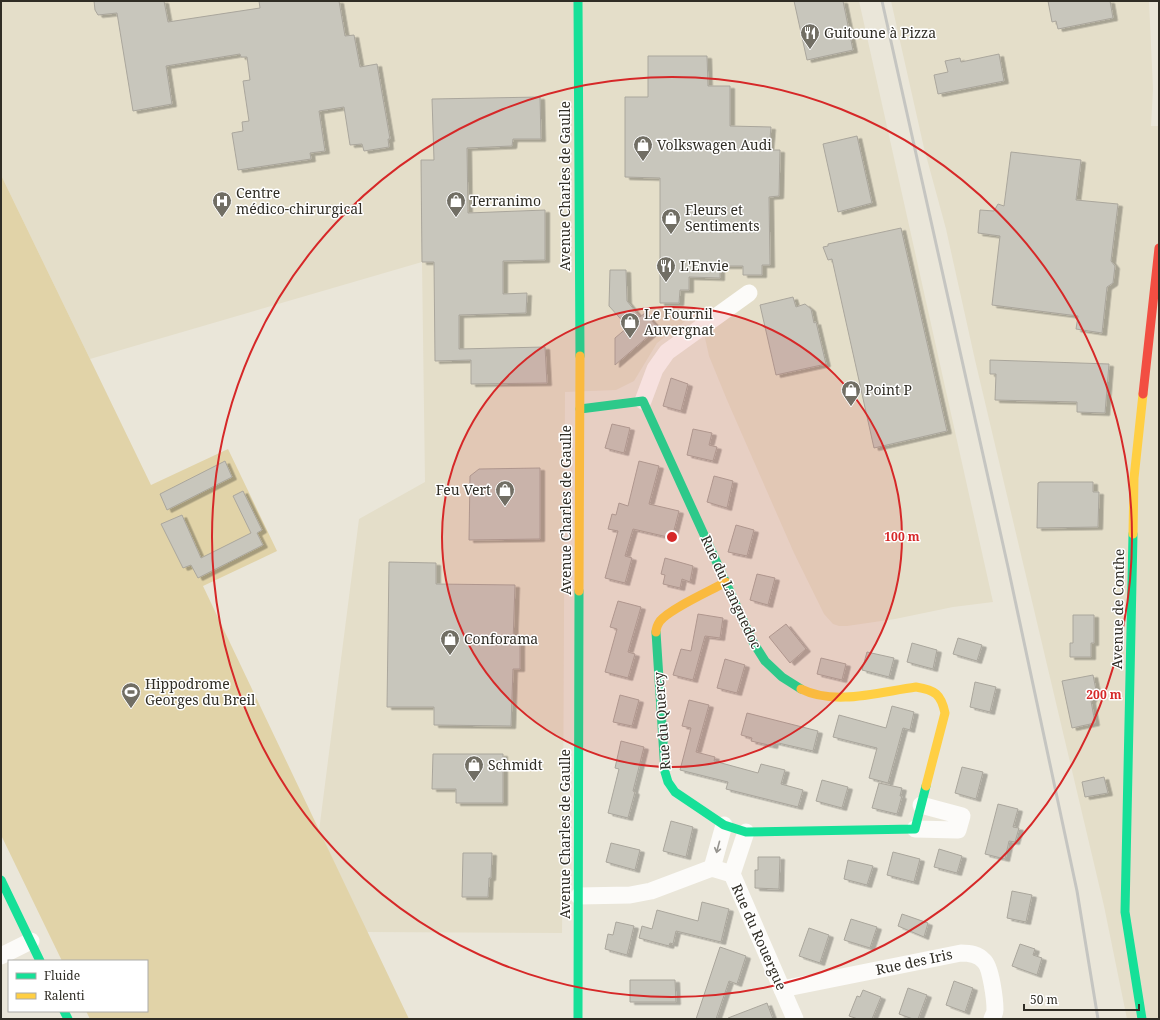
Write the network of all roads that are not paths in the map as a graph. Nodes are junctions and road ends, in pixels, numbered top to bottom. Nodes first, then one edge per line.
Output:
1 (578, 1) edge
2 (1159, 248) edge
3 (1158, 276) edge
4 (749, 294) dead end
5 (643, 401) junction
6 (580, 409) junction
7 (726, 582) junction
8 (921, 805) junction
9 (724, 825) junction
10 (914, 829) junction
11 (746, 832) junction
12 (712, 868) junction
13 (732, 874) junction
14 (1, 880) edge
15 (579, 896) junction
16 (31, 941) junction
17 (1, 956) edge
18 (40, 960) edge
19 (782, 989) junction
20 (578, 1019) edge
21 (795, 1019) edge
22 (992, 1019) edge
23 (1142, 1019) edge

1 - 6 street, Avenue Charles de Gaulle
2 - 3 street, Avenue de Conthe
3 - 23 street, Avenue de Conthe
4 - 5 street
5 - 6 street
5 - 7 street, Rue du Languedoc
6 - 15 street, Avenue Charles de Gaulle
7 - 8 street, Rue du Languedoc
7 - 9 street, Rue du Quercy
8 - 10 street, Rue du Languedoc
8 - 10 street
9 - 11 street
9 -> 12 street
10 - 11 street
11 - 13 street, Rue du Rouergue
12 - 13 street
12 - 15 street
13 - 19 street, Rue du Rouergue
14 - 16 street
15 - 20 street, Avenue Charles de Gaulle
16 - 17 street
16 - 18 street
19 - 21 street, Rue du Rouergue
19 - 22 street, Rue des Iris

